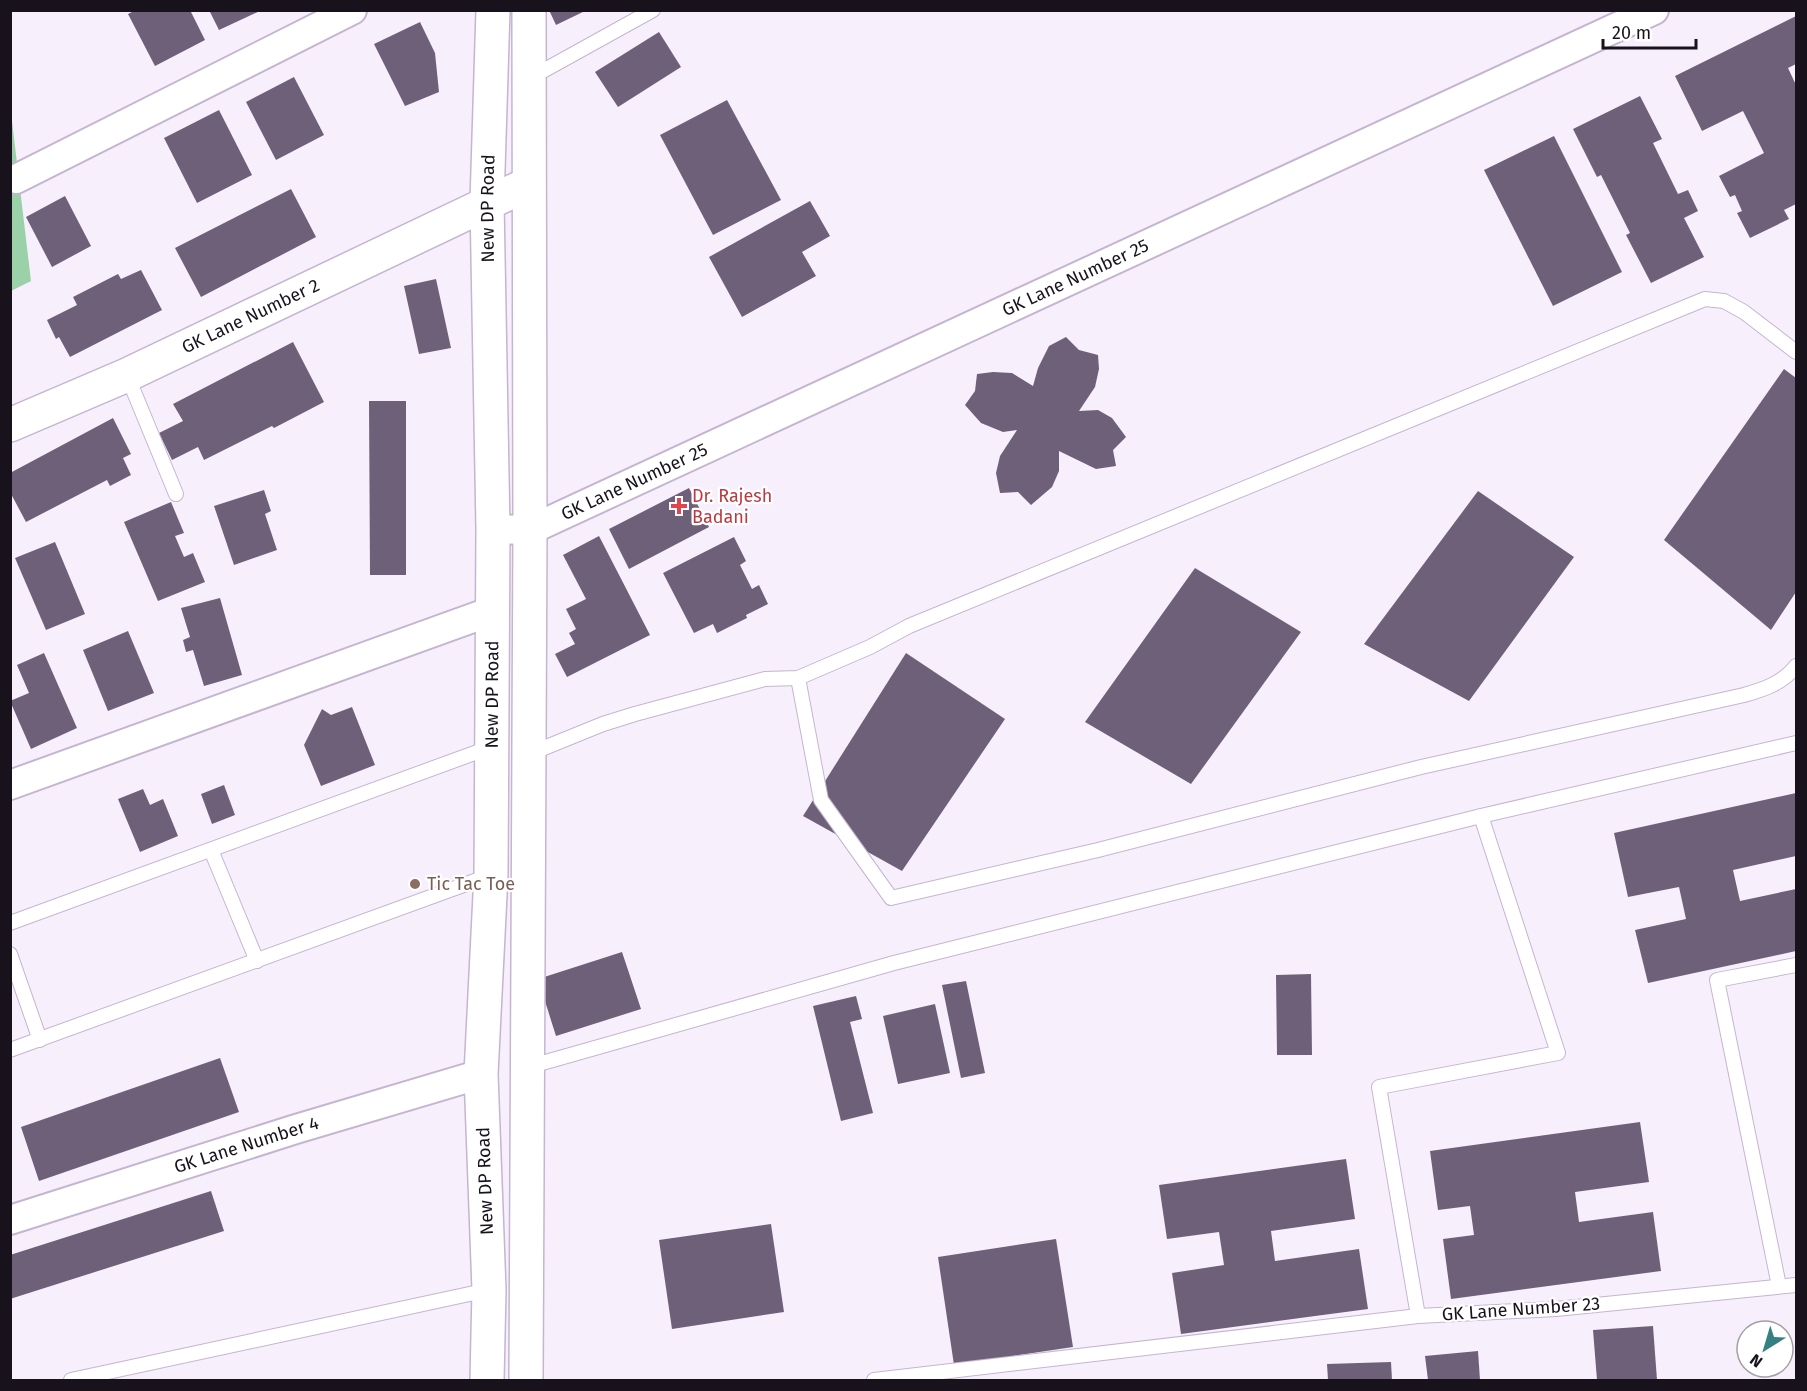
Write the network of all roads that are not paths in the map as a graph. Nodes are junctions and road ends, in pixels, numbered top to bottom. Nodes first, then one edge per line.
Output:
1 (352, 10) edge
2 (493, 10) edge
3 (529, 10) edge
4 (653, 10) edge
5 (1654, 10) edge
6 (530, 78) junction
7 (16, 180) dead end
8 (528, 184) junction
9 (487, 202) junction
10 (1797, 352) edge
11 (127, 375) junction
12 (10, 425) edge
13 (176, 494) dead end
14 (493, 528) junction
15 (530, 530) junction
16 (492, 611) junction
17 (529, 612) junction
18 (1797, 666) edge
19 (798, 678) junction
20 (1797, 743) edge
21 (492, 747) junction
22 (529, 754) junction
23 (10, 785) edge
24 (1481, 816) junction
25 (211, 850) junction
26 (491, 875) junction
27 (10, 923) edge
28 (10, 954) edge
29 (257, 961) junction
30 (1797, 965) edge
31 (40, 1040) junction
32 (10, 1050) edge
33 (528, 1066) junction
34 (481, 1074) junction
35 (10, 1220) edge
36 (1797, 1285) edge
37 (1779, 1286) junction
38 (489, 1290) junction
39 (1418, 1316) junction
40 (71, 1380) edge
41 (487, 1380) edge
42 (526, 1380) edge
43 (874, 1380) edge

1 - 7 street
2 - 9 main road, New DP Road
3 - 6 main road, New DP Road
4 - 6 lane
5 - 15 street, GK Lane Number 25
6 - 8 main road, New DP Road
8 - 9 main road, GK Lane Number 2
8 - 15 main road, New DP Road
9 - 11 main road, GK Lane Number 2
9 - 14 main road, New DP Road
10 - 19 lane
11 - 12 main road, GK Lane Number 2
11 - 13 lane
14 - 15 street, GK Lane Number 25
14 - 16 main road, New DP Road
15 - 17 main road, New DP Road
16 - 17 main road
16 - 21 main road, New DP Road
16 - 23 street
17 - 22 main road, New DP Road
18 - 19 lane
19 - 22 lane
20 - 24 lane
21 - 25 lane
21 - 26 main road, New DP Road
22 - 33 main road, New DP Road
24 - 33 lane
24 - 39 lane
25 - 27 lane
25 - 29 lane
26 - 29 lane
26 - 34 main road, New DP Road
28 - 31 lane
29 - 31 lane
30 - 37 lane
31 - 32 lane
33 - 42 main road, New DP Road
34 - 35 street, GK Lane Number 4
34 - 38 main road, New DP Road
36 - 37 lane, GK Lane Number 23
37 - 39 lane, GK Lane Number 23
38 - 40 lane
38 - 41 main road, New DP Road
39 - 43 lane, GK Lane Number 23

